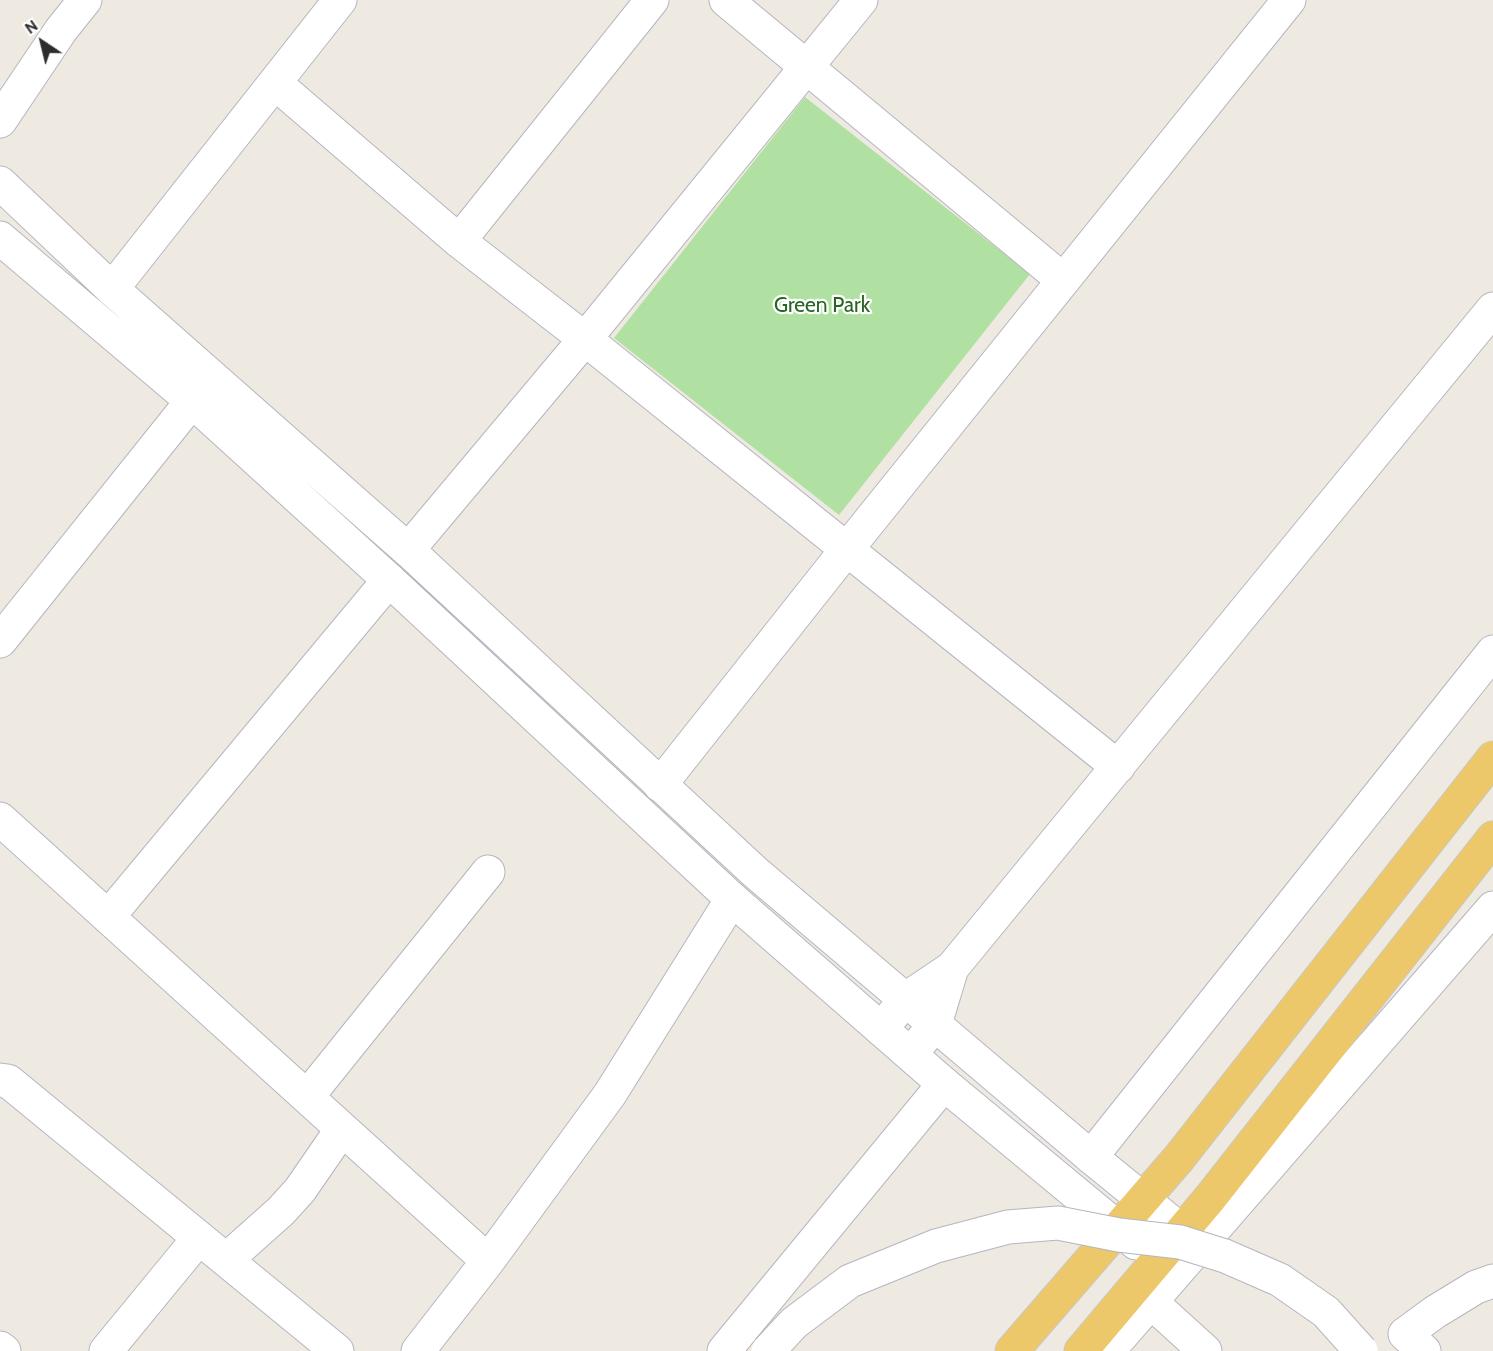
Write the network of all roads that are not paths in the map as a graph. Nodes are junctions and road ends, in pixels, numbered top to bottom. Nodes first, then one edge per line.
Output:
1 (85, 0) edge
2 (340, 0) edge
3 (652, 0) edge
4 (726, 0) edge
5 (861, 0) edge
6 (1289, 0) edge
7 (808, 68) junction
8 (275, 83) junction
9 (0, 121) edge
10 (0, 183) edge
11 (0, 238) edge
12 (459, 241) junction
13 (1063, 280) junction
14 (112, 289) junction
15 (1493, 309) edge
16 (585, 339) junction
17 (192, 401) junction
18 (847, 549) junction
19 (408, 550) junction
20 (389, 580) junction
21 (0, 641) edge
22 (1493, 652) edge
23 (1493, 758) edge
24 (1118, 767) junction
25 (660, 785) junction
26 (0, 819) edge
27 (1493, 838) edge
28 (488, 872) dead end
29 (755, 872) junction
30 (732, 899) junction
31 (1493, 908) edge
32 (108, 917) junction
33 (952, 968) junction
34 (906, 999) junction
35 (935, 1024) junction
36 (880, 1029) junction
37 (911, 1053) junction
38 (0, 1080) edge
39 (944, 1084) junction
40 (307, 1097) junction
41 (342, 1129) junction
42 (1091, 1157) junction
43 (1142, 1200) junction
44 (1119, 1229) junction
45 (1183, 1232) junction
46 (198, 1239) junction
47 (226, 1260) junction
48 (488, 1261) junction
49 (1158, 1261) junction
50 (1493, 1281) edge
51 (1151, 1302) junction
52 (0, 1348) edge
53 (4, 1351) edge
54 (106, 1351) edge
55 (337, 1351) edge
56 (418, 1351) edge
57 (724, 1351) edge
58 (768, 1351) edge
59 (1012, 1351) edge
60 (1081, 1351) edge
61 (1108, 1351) edge
62 (1205, 1351) edge
63 (1361, 1351) edge
64 (1424, 1351) edge

1 - 9 street
2 - 8 street
3 - 12 street
4 - 7 street
5 - 7 street
6 - 13 street
7 - 13 street
7 - 16 street
8 - 12 street
8 - 14 street
10 - 14 street
11 - 17 street
12 - 16 street
13 - 18 street
14 - 19 street
15 - 24 street
16 - 18 street
16 - 19 street
17 - 20 street
17 - 21 street
18 - 24 street
18 - 25 street
19 - 25 street
20 - 30 street
20 - 32 street
22 - 42 street
23 - 43 highway
24 - 33 street
25 - 29 street
26 - 32 street
27 - 45 highway
28 - 40 street
29 - 30 street
29 - 34 street
30 - 36 street
30 - 48 street
31 - 51 street
32 - 40 street
33 - 34 street
33 - 35 street
34 - 35 street
34 - 36 street
35 - 37 street
35 - 42 street
36 - 37 street
37 - 39 street
38 - 46 street
39 - 44 street
39 - 57 street
40 - 41 street
41 - 47 street
41 - 48 street
42 - 43 street
43 - 44 highway
43 - 45 street
44 - 49 street
44 - 59 highway
45 - 49 highway
46 - 47 street
46 - 54 street
47 - 55 street
48 - 56 street
49 - 60 highway
50 - 64 street
51 - 61 street
51 - 62 street
52 - 53 street
58 - 63 street, bridge

